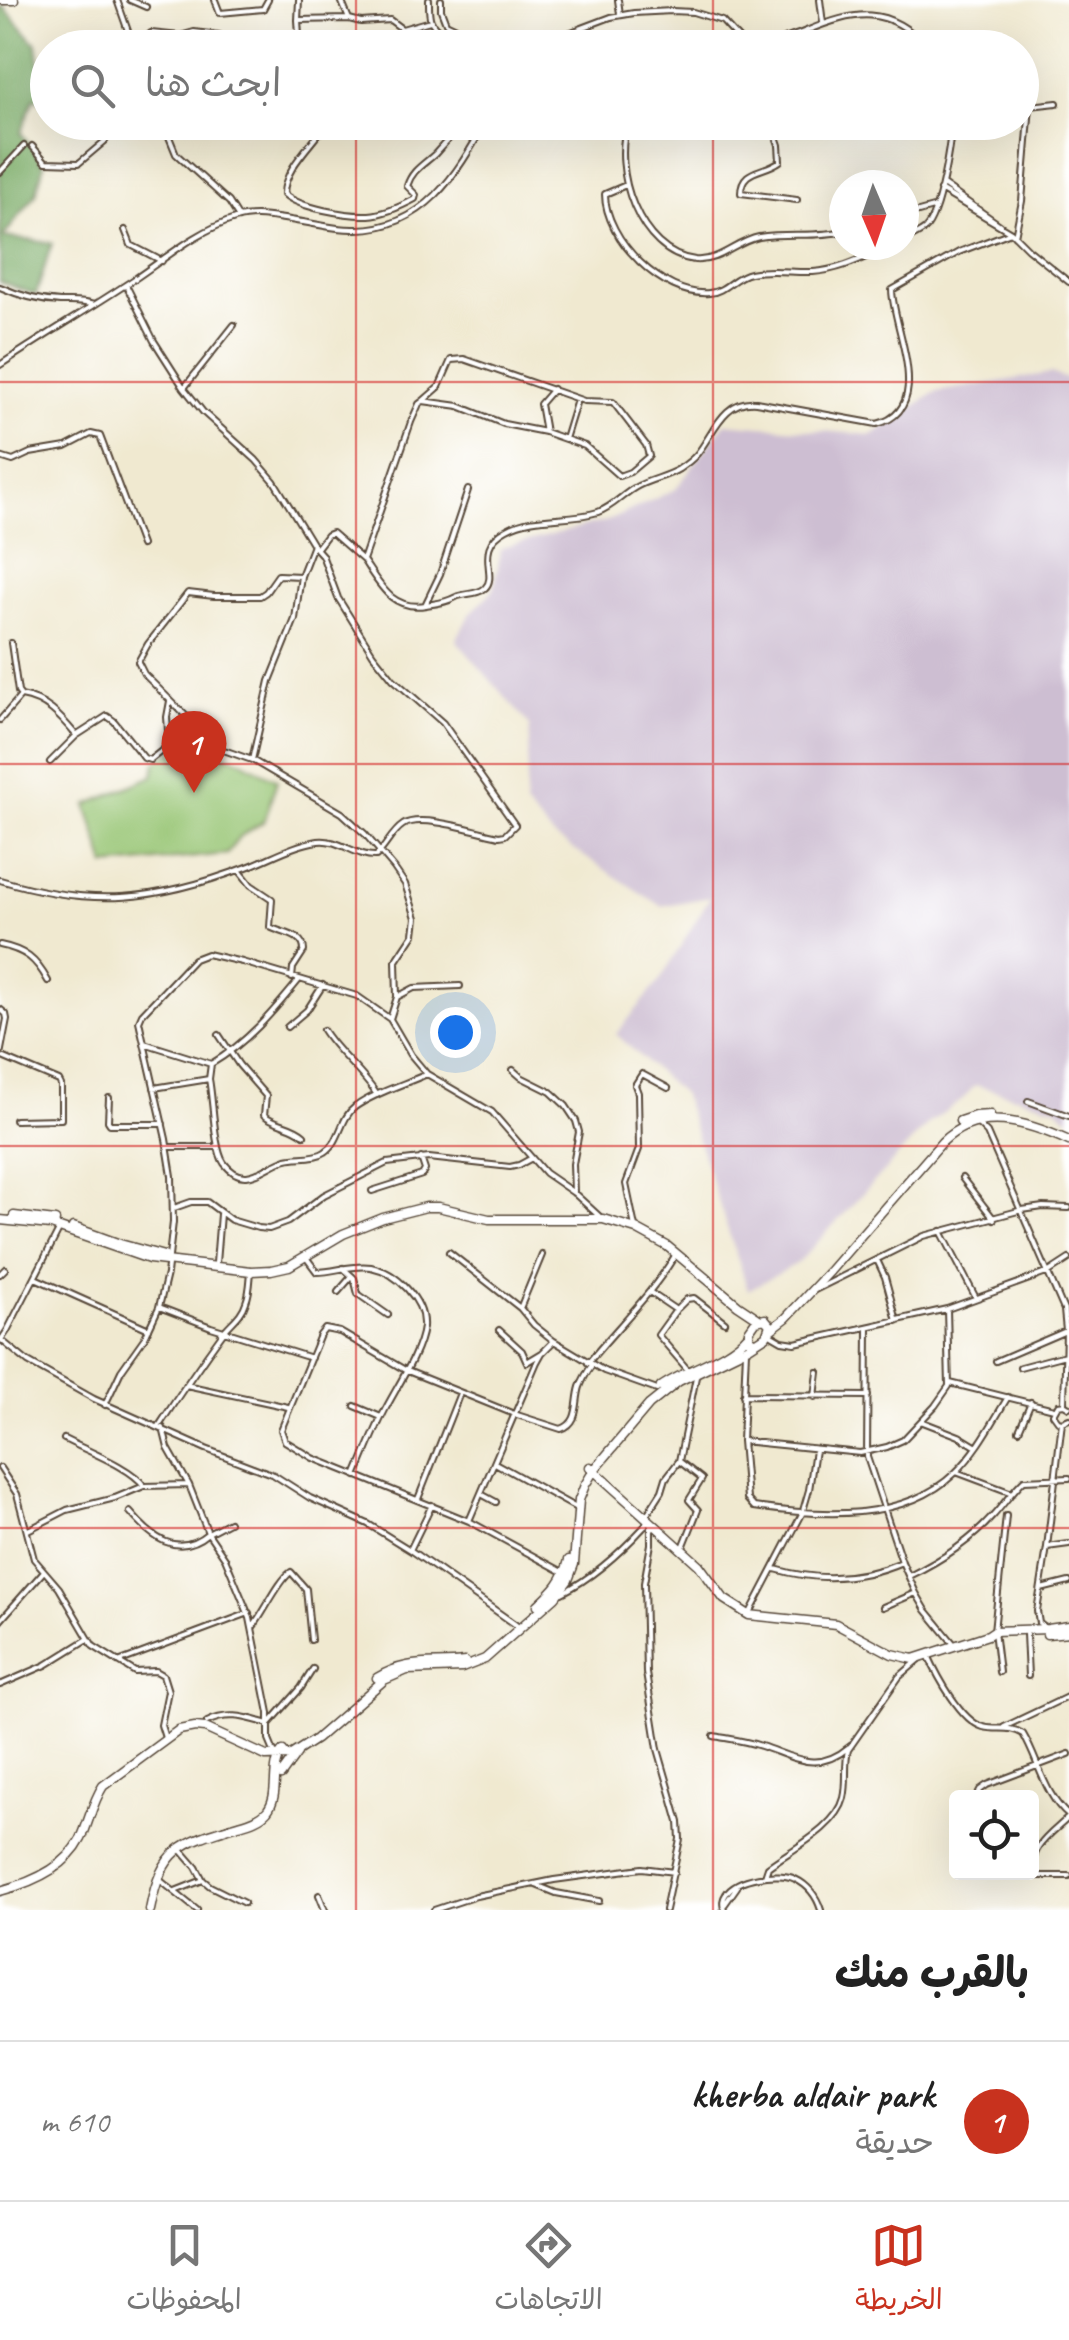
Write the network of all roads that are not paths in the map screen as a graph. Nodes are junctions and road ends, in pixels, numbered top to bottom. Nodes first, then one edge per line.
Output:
1 (0, 0) edge
2 (14, 0) edge
3 (117, 0) edge
4 (130, 0) edge
5 (215, 0) edge
6 (268, 0) edge
7 (299, 0) edge
8 (341, 0) edge
9 (429, 0) edge
10 (442, 0) edge
11 (618, 0) edge
12 (820, 0) edge
13 (146, 6) dead end
14 (620, 14) junction
15 (349, 19) junction
16 (298, 20) junction
17 (430, 21) junction
18 (823, 23) junction
19 (452, 28) junction
20 (128, 30) edge
21 (299, 30) edge
22 (439, 30) edge
23 (448, 30) edge
24 (457, 30) edge
25 (577, 30) edge
26 (731, 30) edge
27 (809, 30) edge
28 (905, 30) edge
29 (1058, 102) dead end
30 (1039, 104) edge
31 (106, 140) edge
32 (170, 140) edge
33 (314, 140) edge
34 (448, 140) edge
35 (475, 140) edge
36 (624, 140) edge
37 (778, 140) edge
38 (949, 140) edge
39 (1027, 140) edge
40 (24, 146) dead end
41 (32, 146) dead end
42 (0, 172) edge
43 (626, 186) junction
44 (941, 188) junction
45 (797, 200) dead end
46 (935, 207) junction
47 (919, 212) edge
48 (239, 218) junction
49 (125, 230) dead end
50 (919, 232) edge
51 (829, 234) edge
52 (1013, 234) junction
53 (855, 260) edge
54 (162, 261) junction
55 (1069, 282) edge
56 (126, 284) junction
57 (0, 286) edge
58 (94, 304) junction
59 (234, 325) dead end
60 (0, 366) edge
61 (184, 388) junction
62 (553, 390) junction
63 (423, 401) junction
64 (576, 403) dead end
65 (545, 432) junction
66 (566, 439) junction
67 (0, 457) edge
68 (468, 490) dead end
69 (141, 545) dead end
70 (315, 547) junction
71 (363, 560) junction
72 (302, 576) junction
73 (426, 605) junction
74 (11, 643) dead end
75 (20, 696) junction
76 (170, 701) junction
77 (0, 720) edge
78 (76, 736) junction
79 (252, 760) junction
80 (50, 762) dead end
81 (381, 852) junction
82 (239, 870) junction
83 (0, 880) edge
84 (0, 945) edge
85 (292, 978) junction
86 (299, 980) junction
87 (48, 981) dead end
88 (323, 985) junction
89 (460, 986) dead end
90 (397, 998) junction
91 (0, 1009) edge
92 (390, 1019) junction
93 (287, 1027) dead end
94 (323, 1030) dead end
95 (219, 1035) dead end
96 (144, 1042) junction
97 (230, 1053) junction
98 (0, 1055) edge
99 (211, 1064) junction
100 (513, 1070) dead end
101 (427, 1074) junction
102 (209, 1079) junction
103 (154, 1088) junction
104 (668, 1088) dead end
105 (378, 1096) junction
106 (109, 1098) dead end
107 (1028, 1101) dead end
108 (1069, 1116) edge
109 (981, 1118) junction
110 (15, 1120) dead end
111 (163, 1124) junction
112 (304, 1135) dead end
113 (1069, 1139) edge
114 (218, 1147) junction
115 (168, 1148) junction
116 (421, 1158) junction
117 (532, 1158) junction
118 (962, 1178) dead end
119 (372, 1191) dead end
120 (574, 1194) junction
121 (174, 1208) junction
122 (1069, 1208) edge
123 (1022, 1210) junction
124 (220, 1214) junction
125 (0, 1217) edge
126 (994, 1218) junction
127 (602, 1219) junction
128 (60, 1228) junction
129 (636, 1229) junction
130 (941, 1231) junction
131 (449, 1252) dead end
132 (676, 1254) junction
133 (542, 1255) dead end
134 (303, 1257) junction
135 (168, 1259) junction
136 (1069, 1259) edge
137 (877, 1260) junction
138 (216, 1263) junction
139 (343, 1268) junction
140 (251, 1271) junction
141 (830, 1271) junction
142 (1049, 1272) junction
143 (352, 1276) junction
144 (34, 1278) junction
145 (838, 1280) junction
146 (338, 1292) dead end
147 (811, 1292) junction
148 (651, 1293) junction
149 (976, 1298) junction
150 (738, 1305) junction
151 (159, 1308) junction
152 (520, 1308) junction
153 (948, 1309) junction
154 (1067, 1309) edge
155 (676, 1310) junction
156 (388, 1316) dead end
157 (897, 1320) junction
158 (726, 1322) dead end
159 (766, 1326) junction
160 (868, 1328) junction
161 (150, 1329) junction
162 (499, 1330) dead end
163 (224, 1331) junction
164 (1066, 1331) junction
165 (750, 1336) junction
166 (0, 1340) edge
167 (554, 1341) junction
168 (746, 1349) junction
169 (542, 1354) junction
170 (1068, 1354) edge
171 (311, 1358) junction
172 (996, 1361) dead end
173 (590, 1364) junction
174 (1020, 1367) dead end
175 (405, 1370) junction
176 (692, 1371) junction
177 (818, 1372) dead end
178 (950, 1383) junction
179 (186, 1385) junction
180 (657, 1390) junction
181 (1067, 1390) edge
182 (460, 1393) junction
183 (743, 1395) junction
184 (816, 1396) junction
185 (868, 1396) junction
186 (1008, 1397) junction
187 (1031, 1402) junction
188 (105, 1405) junction
189 (1067, 1405) edge
190 (356, 1406) dead end
191 (290, 1408) junction
192 (1054, 1409) junction
193 (514, 1414) junction
194 (381, 1417) junction
195 (1069, 1419) edge
196 (922, 1422) junction
197 (1062, 1422) junction
198 (161, 1427) junction
199 (1020, 1430) dead end
200 (64, 1439) dead end
201 (742, 1441) junction
202 (977, 1448) junction
203 (815, 1450) junction
204 (867, 1452) junction
205 (679, 1460) junction
206 (495, 1463) junction
207 (0, 1468) edge
208 (592, 1469) junction
209 (956, 1472) junction
210 (356, 1476) junction
211 (1056, 1477) junction
212 (1069, 1478) edge
213 (190, 1485) junction
214 (144, 1486) junction
215 (1012, 1493) junction
216 (481, 1494) junction
217 (418, 1500) junction
218 (496, 1502) dead end
219 (432, 1505) junction
220 (576, 1508) junction
221 (884, 1508) junction
222 (130, 1512) dead end
223 (802, 1514) junction
224 (1006, 1516) dead end
225 (648, 1519) junction
226 (469, 1521) junction
227 (230, 1522) dead end
228 (660, 1530) junction
229 (26, 1531) junction
230 (208, 1533) junction
231 (651, 1544) junction
232 (1069, 1544) edge
233 (1047, 1547) junction
234 (410, 1550) junction
235 (682, 1550) junction
236 (902, 1562) junction
237 (773, 1569) junction
238 (44, 1572) junction
239 (909, 1576) junction
240 (570, 1580) junction
241 (1069, 1582) edge
242 (1040, 1589) junction
243 (916, 1593) junction
244 (884, 1607) dead end
245 (249, 1613) junction
246 (748, 1614) junction
247 (0, 1620) edge
248 (516, 1625) junction
249 (253, 1627) junction
250 (1048, 1629) junction
251 (1068, 1629) edge
252 (992, 1634) junction
253 (1026, 1634) junction
254 (88, 1639) junction
255 (311, 1640) dead end
256 (954, 1644) junction
257 (924, 1657) junction
258 (118, 1662) junction
259 (313, 1669) dead end
260 (999, 1672) dead end
261 (1028, 1676) dead end
262 (0, 1685) edge
263 (1069, 1696) edge
264 (268, 1708) junction
265 (279, 1712) junction
266 (207, 1722) dead end
267 (269, 1724) junction
268 (1004, 1727) junction
269 (714, 1736) dead end
270 (166, 1739) junction
271 (852, 1744) junction
272 (277, 1754) junction
273 (297, 1754) junction
274 (1069, 1754) edge
275 (1036, 1766) junction
276 (278, 1776) junction
277 (980, 1790) edge
278 (1069, 1816) edge
279 (1039, 1847) edge
280 (183, 1852) junction
281 (674, 1872) junction
282 (765, 1876) junction
283 (1039, 1876) edge
284 (1069, 1876) edge
285 (202, 1880) junction
286 (161, 1882) junction
287 (536, 1885) junction
288 (0, 1891) edge
289 (175, 1892) junction
290 (318, 1896) dead end
291 (598, 1901) dead end
292 (244, 1902) dead end
293 (152, 1910) edge
294 (198, 1910) edge
295 (325, 1910) edge
296 (434, 1910) edge
297 (666, 1910) edge
298 (724, 1910) edge
299 (821, 1910) edge

1 - 2 main road
3 - 20 street
4 - 13 street
5 - 6 street
7 - 16 street
8 - 15 street
9 - 17 street
10 - 19 street
11 - 14 street
12 - 18 street
14 - 25 street
14 - 26 street
15 - 16 street
15 - 17 street
16 - 21 street
17 - 22 street
18 - 27 street
18 - 28 street
19 - 23 street
19 - 24 street
29 - 30 street
31 - 41 street
32 - 48 street
33 - 34 street
35 - 48 street
36 - 43 street
37 - 45 street
38 - 44 street
39 - 52 street
40 - 42 street
43 - 51 street
43 - 53 street
44 - 46 street
44 - 52 street
46 - 47 street
46 - 50 street
48 - 54 street
49 - 54 street
52 - 55 street
52 - 73 street
54 - 56 street
56 - 58 street
56 - 61 street
57 - 58 street
58 - 60 street
59 - 61 street
61 - 70 street
62 - 63 street
62 - 65 street
62 - 66 street
63 - 65 street
63 - 71 street
64 - 66 street
65 - 66 street
67 - 69 street
68 - 73 street
70 - 71 street
70 - 72 street
70 - 81 street
71 - 73 street
72 - 76 street
72 - 79 street
74 - 75 street
75 - 77 street
75 - 78 street
76 - 78 street
76 - 79 street
78 - 80 street
79 - 81 street
81 - 82 street
81 - 90 street
82 - 83 street
82 - 85 street
84 - 87 street
85 - 86 street
85 - 96 street
86 - 88 street
86 - 97 street
88 - 92 street
88 - 93 street
89 - 90 street
90 - 92 street
91 - 98 street
92 - 101 street
94 - 105 street
95 - 97 street
96 - 99 street
96 - 103 street
97 - 99 street
97 - 112 street
98 - 110 street
99 - 102 street
100 - 120 street
101 - 105 street
101 - 117 street
102 - 103 street
102 - 114 street
103 - 111 street
104 - 129 street
105 - 114 street
106 - 111 street
107 - 108 street
109 - 113 main road
109 - 123 street
109 - 141 main road
109 - 159 main road
111 - 115 street
114 - 115 street
115 - 121 street
116 - 117 street
116 - 119 street
116 - 124 street
117 - 120 street
118 - 126 street
120 - 127 street
121 - 124 street
121 - 135 street
122 - 123 street
123 - 126 street
123 - 142 street
124 - 138 street
125 - 128 main road
125 - 135 main road
126 - 130 street
127 - 129 main road
127 - 134 main road
128 - 135 main road
128 - 144 street
129 - 132 main road
130 - 137 street
130 - 149 street
131 - 152 street
132 - 148 street
132 - 150 main road
133 - 152 street
134 - 138 main road
134 - 139 street
134 - 140 main road
135 - 138 main road
135 - 140 main road
135 - 151 street
136 - 142 street
137 - 145 street
137 - 157 street
139 - 143 street
139 - 175 street
140 - 163 street
141 - 145 street
141 - 147 main road
142 - 149 street
142 - 154 street
143 - 146 street
143 - 156 street
144 - 161 street
144 - 166 street
145 - 147 street
147 - 159 main road
148 - 155 street
148 - 173 street
149 - 153 street
150 - 159 main road
150 - 165 main road
151 - 161 street
151 - 163 street
152 - 167 street
153 - 157 street
153 - 178 street
154 - 164 street
155 - 158 street
155 - 176 street
157 - 160 street
159 - 160 street
159 - 165 main road
159 - 165 main road
160 - 185 street
161 - 188 street
162 - 169 street
163 - 171 street
163 - 179 street
164 - 170 street
164 - 172 street
165 - 168 main road
165 - 176 main road
166 - 188 street
167 - 169 street
167 - 173 street
168 - 176 main road
168 - 183 street
169 - 193 street
170 - 174 street
170 - 181 street
171 - 175 street
171 - 191 street
173 - 180 street
173 - 193 street
175 - 182 street
175 - 194 street
176 - 180 main road
176 - 205 street
176 - 208 main road
177 - 184 street
178 - 186 street
178 - 196 street
179 - 191 street
179 - 198 street
180 - 208 main road
181 - 189 street
182 - 193 street
182 - 217 street
183 - 184 street
183 - 201 street
184 - 185 street
185 - 204 street
186 - 187 street
186 - 202 street
187 - 192 street
187 - 199 street
188 - 198 street
189 - 192 street
190 - 194 street
191 - 210 street
192 - 197 street
193 - 206 street
194 - 210 street
195 - 197 street
196 - 202 street
196 - 204 street
197 - 211 street
198 - 213 street
198 - 234 street
200 - 214 street
201 - 203 street
201 - 223 street
202 - 209 street
203 - 204 street
203 - 223 street
204 - 221 street
205 - 225 street
205 - 235 street
206 - 216 street
206 - 220 street
207 - 229 street
208 - 220 main road
208 - 225 main road
209 - 215 street
209 - 221 street
210 - 217 street
211 - 212 street
211 - 215 street
211 - 233 street
213 - 214 street
213 - 230 street
214 - 229 street
215 - 239 street
216 - 218 street
216 - 226 street
217 - 219 street
219 - 226 street
219 - 234 street
220 - 240 main road
221 - 223 street
221 - 236 street
222 - 230 street
223 - 237 street
224 - 252 street
225 - 228 main road
225 - 231 street
225 - 240 street
226 - 240 street
227 - 230 street
228 - 231 street
228 - 235 main road
229 - 238 street
230 - 245 street
231 - 281 street
232 - 233 street
233 - 242 street
234 - 248 street
235 - 246 main road
236 - 237 street
236 - 239 street
237 - 246 street
238 - 247 street
238 - 254 street
239 - 243 street
240 - 248 main road
240 - 273 main road
241 - 242 street
242 - 250 street
243 - 244 street
243 - 256 street
245 - 249 street
245 - 258 street
246 - 257 main road
248 - 272 main road
249 - 255 street
249 - 264 street
250 - 251 main road
250 - 252 main road
251 - 253 main road
252 - 253 main road
252 - 256 main road
252 - 260 street
253 - 261 street
254 - 258 street
254 - 262 street
256 - 257 main road
257 - 268 street
257 - 271 street
258 - 270 street
259 - 265 street
263 - 268 street
264 - 265 street
264 - 267 street
265 - 267 street
266 - 267 street
267 - 272 street
268 - 275 street
269 - 271 street
270 - 272 main road
270 - 288 main road
271 - 282 street
272 - 273 main road
272 - 276 main road
272 - 276 main road
273 - 276 main road
274 - 275 street
275 - 277 street
275 - 278 street
276 - 280 main road
276 - 293 main road
278 - 279 street
280 - 285 street
280 - 286 main road
281 - 287 street
281 - 297 street
282 - 298 street
282 - 299 street
283 - 284 street
285 - 289 street
285 - 292 street
286 - 289 street
286 - 293 main road
287 - 291 street
287 - 296 street
289 - 294 street
290 - 295 street

